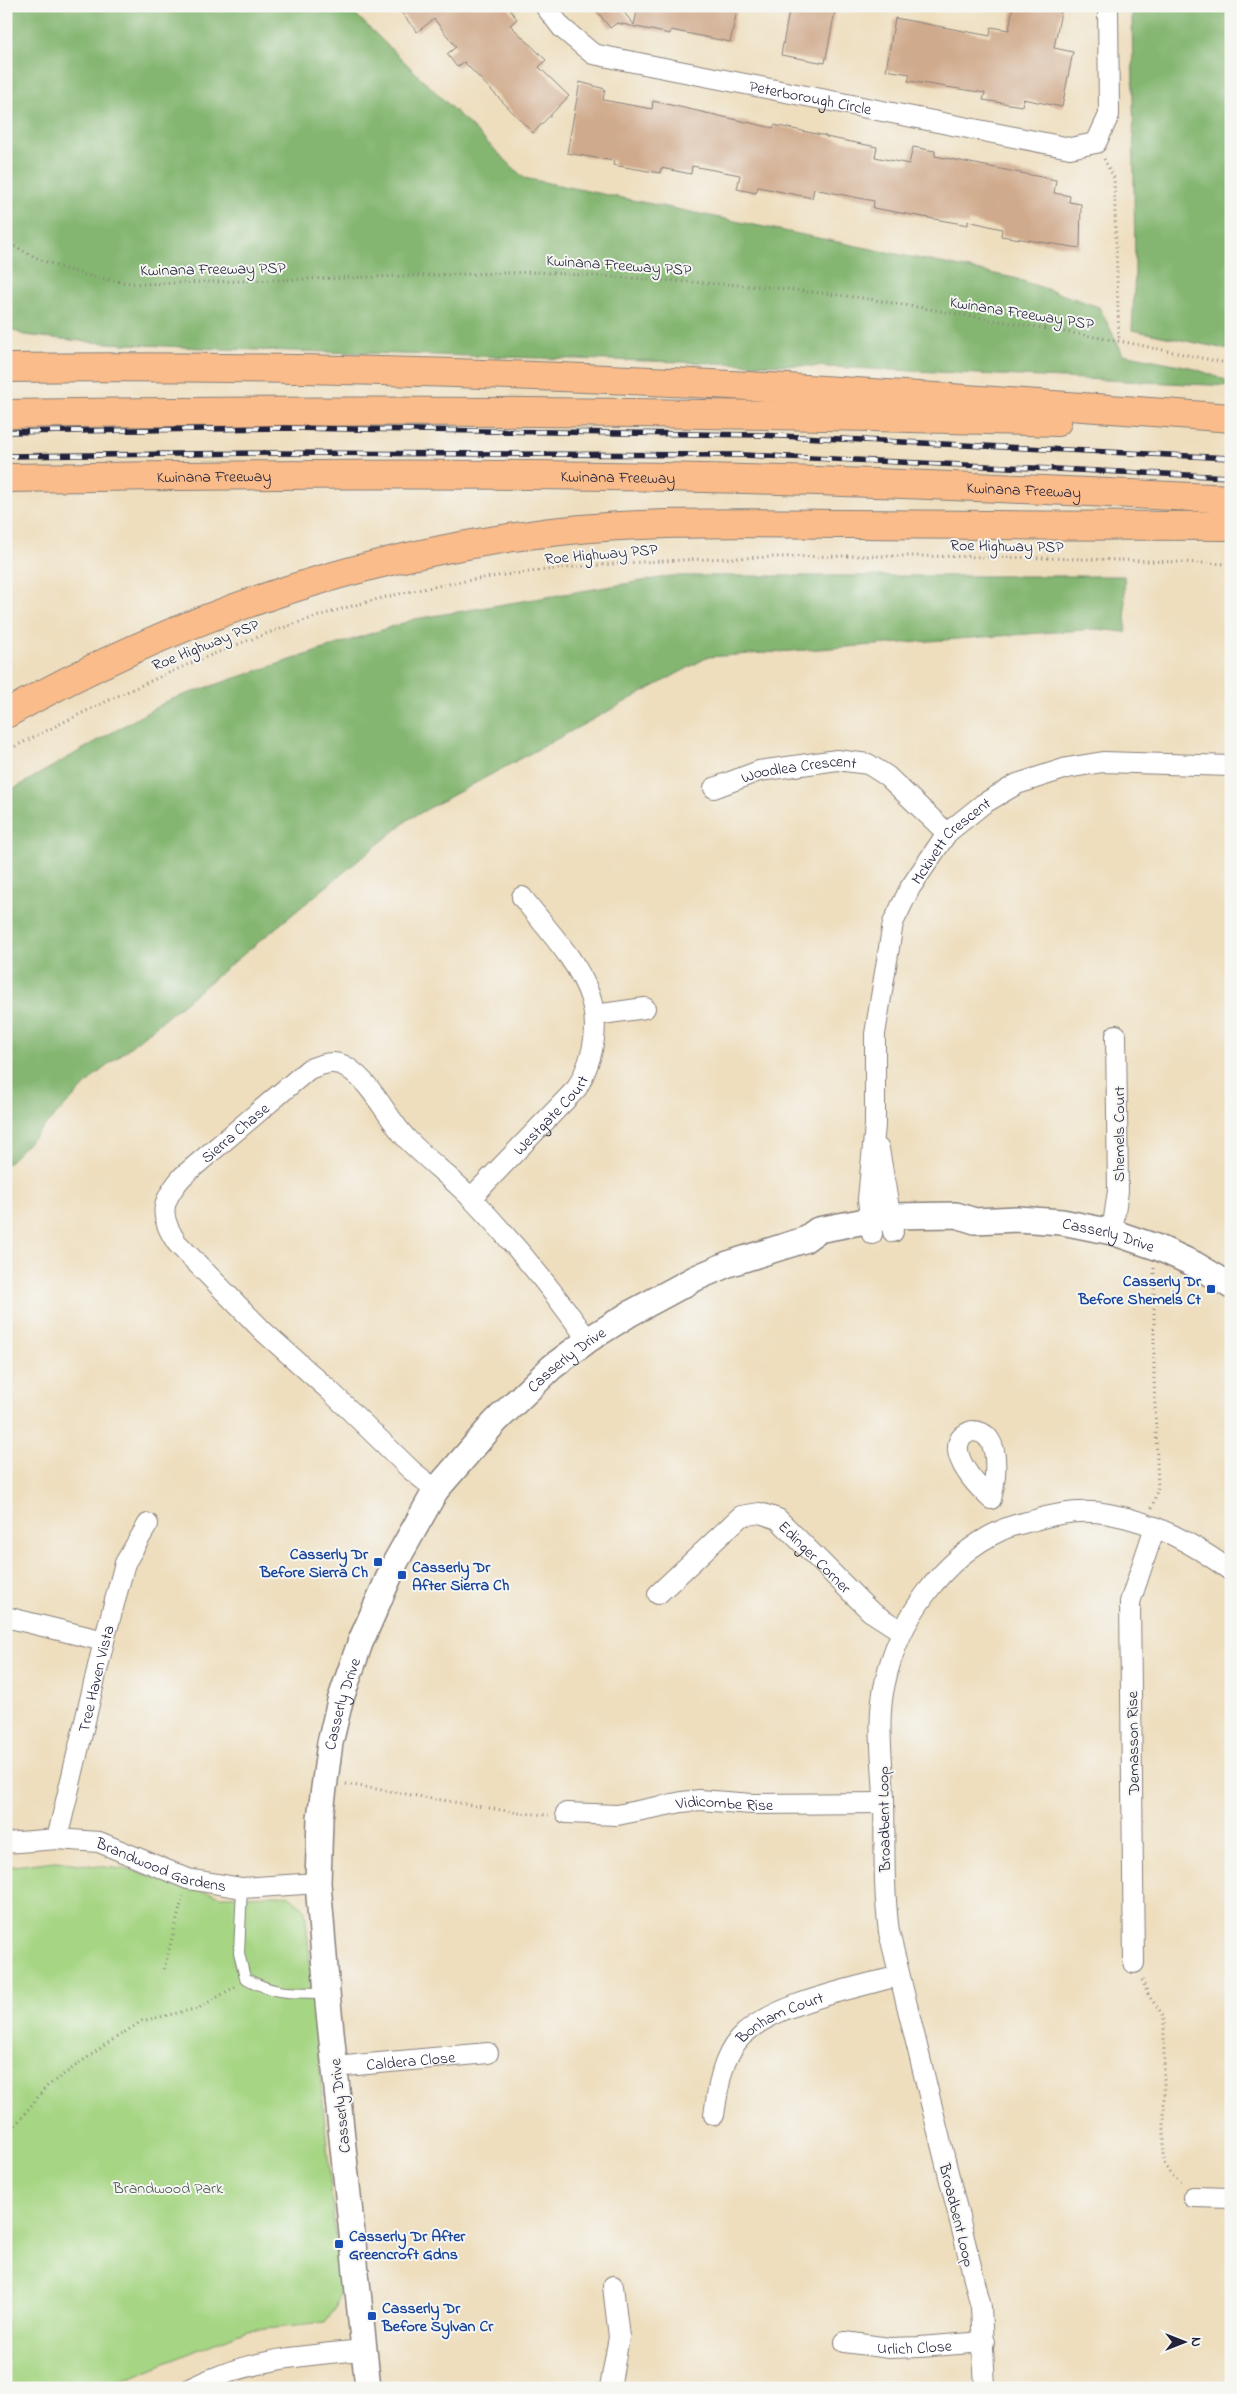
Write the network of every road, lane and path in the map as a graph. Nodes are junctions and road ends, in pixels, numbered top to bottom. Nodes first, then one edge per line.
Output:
1 (545, 6) edge
2 (1108, 6) edge
3 (1096, 143) junction
4 (6, 242) edge
5 (1119, 341) junction
6 (1231, 364) edge
7 (6, 368) edge
8 (6, 414) edge
9 (1231, 418) edge
10 (1231, 428) edge
11 (6, 478) edge
12 (1231, 499) edge
13 (1231, 526) edge
14 (1231, 564) edge
15 (6, 714) edge
16 (6, 751) edge
17 (1231, 766) edge
18 (714, 788) dead end
19 (947, 833) junction
20 (522, 898) dead end
21 (645, 1008) dead end
22 (595, 1015) junction
23 (1116, 1035) dead end
24 (471, 1198) junction
25 (882, 1226) junction
26 (1112, 1232) junction
27 (1160, 1248) junction
28 (1231, 1286) edge
29 (588, 1340) junction
30 (436, 1490) junction
31 (991, 1499) dead end
32 (148, 1524) dead end
33 (1152, 1526) junction
34 (1003, 1529) junction
35 (1231, 1571) edge
36 (658, 1594) dead end
37 (6, 1617) edge
38 (902, 1631) junction
39 (104, 1641) junction
40 (340, 1783) dead end
41 (884, 1803) junction
42 (566, 1813) joint
43 (57, 1839) junction
44 (6, 1843) edge
45 (188, 1879) junction
46 (318, 1883) junction
47 (242, 1888) junction
48 (1134, 1963) joint
49 (164, 1969) dead end
50 (898, 1976) junction
51 (245, 1978) junction
52 (327, 1993) junction
53 (488, 2052) dead end
54 (335, 2067) junction
55 (714, 2115) dead end
56 (6, 2137) edge
57 (1192, 2197) joint
58 (1231, 2198) edge
59 (613, 2286) dead end
60 (845, 2342) dead end
61 (984, 2342) junction
62 (363, 2350) junction
63 (191, 2388) edge
64 (368, 2388) edge
65 (610, 2388) edge
66 (985, 2388) edge

1 - 3 street, Peterborough Circle
2 - 3 street
3 - 5 path
4 - 5 path, Kwinana Freeway PSP
5 - 6 path, Kwinana Freeway PSP
7 - 9 highway
8 - 10 highway
11 - 12 highway, Kwinana Freeway
13 - 15 highway
14 - 16 path, Roe Highway PSP
17 - 19 street, Mckivett Crescent
18 - 19 street, Woodlea Crescent
19 - 25 street, Mckivett Crescent
20 - 22 street, Westgate Court
21 - 22 street
22 - 24 street, Westgate Court
23 - 26 street, Shemels Court
24 - 29 street, Sierra Chase
24 - 30 street, Sierra Chase
25 - 26 street, Casserly Drive
25 - 29 street, Casserly Drive
26 - 27 street, Casserly Drive
27 - 28 street, Casserly Drive
27 - 33 path
29 - 30 street, Casserly Drive
30 - 46 street, Casserly Drive
31 - 34 street
32 - 39 street, Tree Haven Vista
33 - 34 street, Broadbent Loop
33 - 35 street, Broadbent Loop
33 - 48 street, Demasson Rise
34 - 38 street, Broadbent Loop
36 - 38 street, Edinger Corner
37 - 39 street
38 - 41 street, Broadbent Loop
39 - 43 street, Tree Haven Vista
40 - 42 path
41 - 42 street, Vidicombe Rise
41 - 50 street, Broadbent Loop
43 - 44 street, Brandwood Gardens
43 - 45 street, Brandwood Gardens
45 - 47 street, Brandwood Gardens
45 - 49 path
46 - 47 street, Brandwood Gardens
46 - 52 street, Casserly Drive
47 - 51 lane
48 - 57 path
50 - 55 street, Bonham Court
50 - 61 street, Broadbent Loop
51 - 52 lane
51 - 56 path
52 - 54 street, Casserly Drive
53 - 54 street, Caldera Close
54 - 62 street, Casserly Drive
57 - 58 street
59 - 65 street
60 - 61 street, Urlich Close
61 - 66 street, Broadbent Loop
62 - 63 street
62 - 64 street, Casserly Drive

